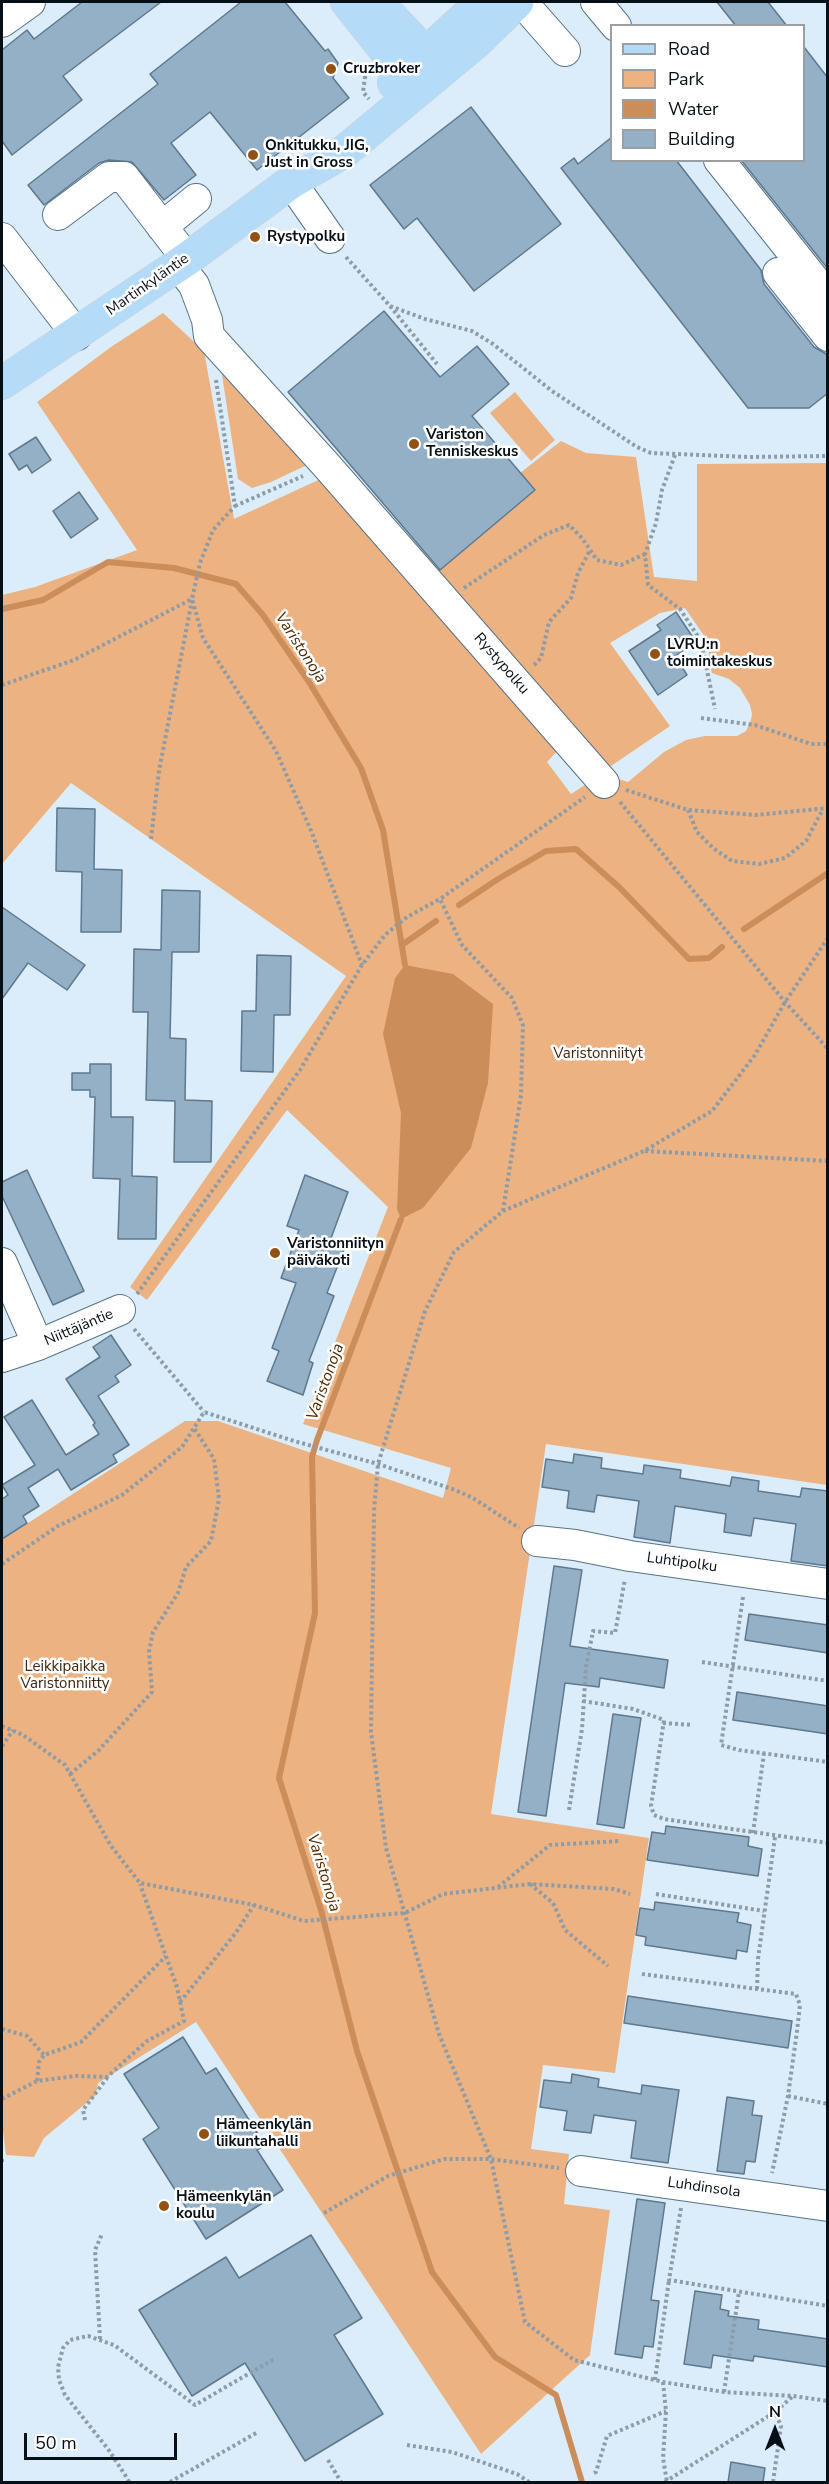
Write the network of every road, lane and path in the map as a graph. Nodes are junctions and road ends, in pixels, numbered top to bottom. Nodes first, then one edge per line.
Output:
1 (30, 2) edge
2 (346, 2) edge
3 (377, 2) edge
4 (482, 2) edge
5 (519, 2) edge
6 (596, 2) edge
7 (2, 22) edge
8 (614, 24) edge
9 (565, 51) dead end
10 (366, 61) dead end
11 (422, 72) junction
12 (373, 104) junction
13 (721, 162) edge
14 (291, 182) junction
15 (196, 199) dead end
16 (58, 215) dead end
17 (162, 227) junction
18 (2, 238) edge
19 (330, 238) joint
20 (183, 262) junction
21 (778, 273) dead end
22 (828, 297) edge
23 (390, 306) junction
24 (77, 335) junction
25 (209, 336) junction
26 (828, 336) edge
27 (437, 364) dead end
28 (2, 383) edge
29 (675, 455) junction
30 (828, 456) edge
31 (327, 466) junction
32 (235, 506) junction
33 (591, 550) junction
34 (645, 554) junction
35 (192, 599) junction
36 (445, 600) junction
37 (518, 684) junction
38 (2, 685) edge
39 (715, 709) dead end
40 (701, 718) dead end
41 (828, 744) edge
42 (604, 783) junction
43 (825, 808) edge
44 (688, 810) junction
45 (151, 839) dead end
46 (440, 898) junction
47 (828, 938) edge
48 (362, 965) junction
49 (785, 1002) junction
50 (828, 1049) edge
51 (644, 1151) junction
52 (828, 1161) edge
53 (503, 1211) junction
54 (2, 1263) edge
55 (120, 1310) junction
56 (38, 1346) junction
57 (2, 1357) edge
58 (204, 1412) junction
59 (194, 1428) junction
60 (378, 1464) junction
61 (537, 1541) joint
62 (630, 1556) junction
63 (2, 1564) edge
64 (747, 1573) junction
65 (828, 1584) edge
66 (702, 1662) dead end
67 (731, 1666) junction
68 (828, 1681) edge
69 (583, 1701) junction
70 (663, 1723) junction
71 (693, 1725) dead end
72 (2, 1726) edge
73 (13, 1731) junction
74 (2, 1746) edge
75 (764, 1753) junction
76 (828, 1762) edge
77 (70, 1774) junction
78 (569, 1810) dead end
79 (753, 1833) junction
80 (775, 1837) junction
81 (620, 1841) dead end
82 (828, 1843) edge
83 (140, 1883) junction
84 (530, 1884) junction
85 (497, 1888) junction
86 (630, 1894) dead end
87 (656, 1894) dead end
88 (254, 1905) junction
89 (764, 1911) junction
90 (405, 1913) junction
91 (166, 1956) junction
92 (608, 1966) dead end
93 (642, 1974) dead end
94 (757, 1989) junction
95 (180, 2002) junction
96 (2, 2029) edge
97 (44, 2055) junction
98 (107, 2077) junction
99 (37, 2081) junction
100 (788, 2096) junction
101 (2, 2098) edge
102 (828, 2104) edge
103 (85, 2120) dead end
104 (491, 2159) junction
105 (581, 2171) joint
106 (684, 2186) junction
107 (767, 2197) junction
108 (814, 2204) edge
109 (324, 2213) dead end
110 (102, 2234) dead end
111 (669, 2280) junction
112 (739, 2292) junction
113 (828, 2306) edge
114 (100, 2339) junction
115 (274, 2359) dead end
116 (655, 2380) junction
117 (663, 2382) junction
118 (724, 2392) junction
119 (793, 2396) junction
120 (828, 2402) edge
121 (666, 2411) junction
122 (775, 2412) junction
123 (258, 2432) dead end
124 (407, 2445) dead end
125 (328, 2460) dead end
126 (594, 2473) dead end
127 (129, 2482) edge
128 (170, 2482) edge
129 (341, 2482) edge
130 (529, 2482) edge
131 (666, 2482) edge
132 (773, 2482) edge

1 - 7 street
2 - 11 main road
3 - 11 main road
4 - 11 main road, Martinkyläntie
5 - 9 street
5 - 11 main road, Martinkyläntie
6 - 8 street
10 - 12 path
11 - 12 main road, Martinkyläntie
11 - 14 main road, Martinkyläntie
12 - 14 main road, Martinkyläntie
13 - 22 street
14 - 19 street
14 - 20 main road, Martinkyläntie
15 - 17 street
16 - 17 street, Rystypolku
17 - 20 street, Rystypolku
18 - 24 street
19 - 23 path
20 - 24 main road, Martinkyläntie
20 - 25 street, Rystypolku
21 - 26 street
23 - 27 path
23 - 29 path
24 - 28 main road, Martinkyläntie
25 - 31 street, Rystypolku
25 - 32 path
29 - 30 path
29 - 34 path
31 - 32 path
31 - 36 street, Rystypolku
32 - 35 path
33 - 34 path
33 - 36 path
33 - 37 path
34 - 39 path
35 - 38 path
35 - 45 path
35 - 48 path
36 - 37 street, Rystypolku
37 - 42 street, Rystypolku
40 - 41 path
42 - 44 path
42 - 46 path
42 - 49 path
43 - 44 path
43 - 44 path
46 - 48 path
46 - 53 path
47 - 49 path
48 - 55 path
49 - 50 path
49 - 51 path
51 - 52 path
51 - 53 path
53 - 60 path
54 - 56 street, Niittäjäntie
55 - 56 street, Niittäjäntie
55 - 58 path
56 - 57 street, Niittäjäntie
58 - 59 path
58 - 60 path
59 - 63 path
59 - 77 path
60 - 61 path
60 - 90 path
61 - 62 street, Luhtipolku
62 - 64 street, Luhtipolku
62 - 69 path
64 - 65 street, Luhtipolku
64 - 67 path
66 - 67 path
67 - 68 path
67 - 75 path
69 - 70 path
69 - 78 path
70 - 71 path
70 - 79 path
72 - 73 path
73 - 74 path
73 - 77 path
75 - 76 path
75 - 79 path
77 - 83 path
79 - 80 path
80 - 82 path
80 - 89 path
81 - 85 path
83 - 88 path
83 - 91 path
84 - 85 path
84 - 86 path
84 - 92 path
85 - 90 path
87 - 89 path
88 - 90 path
88 - 95 path
89 - 94 path
90 - 104 path
91 - 95 path
91 - 97 path
93 - 94 path
94 - 100 path
95 - 98 path
96 - 97 path
97 - 99 path
98 - 99 path
98 - 103 path
99 - 101 path
100 - 102 path
100 - 107 path
104 - 105 path
104 - 109 path
104 - 116 path
105 - 106 street, Luhdinsola
106 - 107 street, Luhdinsola
106 - 111 path
107 - 108 street, Luhdinsola
110 - 114 path
111 - 112 path
111 - 116 path
112 - 113 path
112 - 118 path
114 - 115 path
114 - 127 path
116 - 117 path
117 - 118 path
117 - 121 path
118 - 119 path
119 - 120 path
119 - 122 path
121 - 126 path
121 - 131 path
122 - 131 path
122 - 132 path
123 - 128 path
124 - 130 path
125 - 129 path

